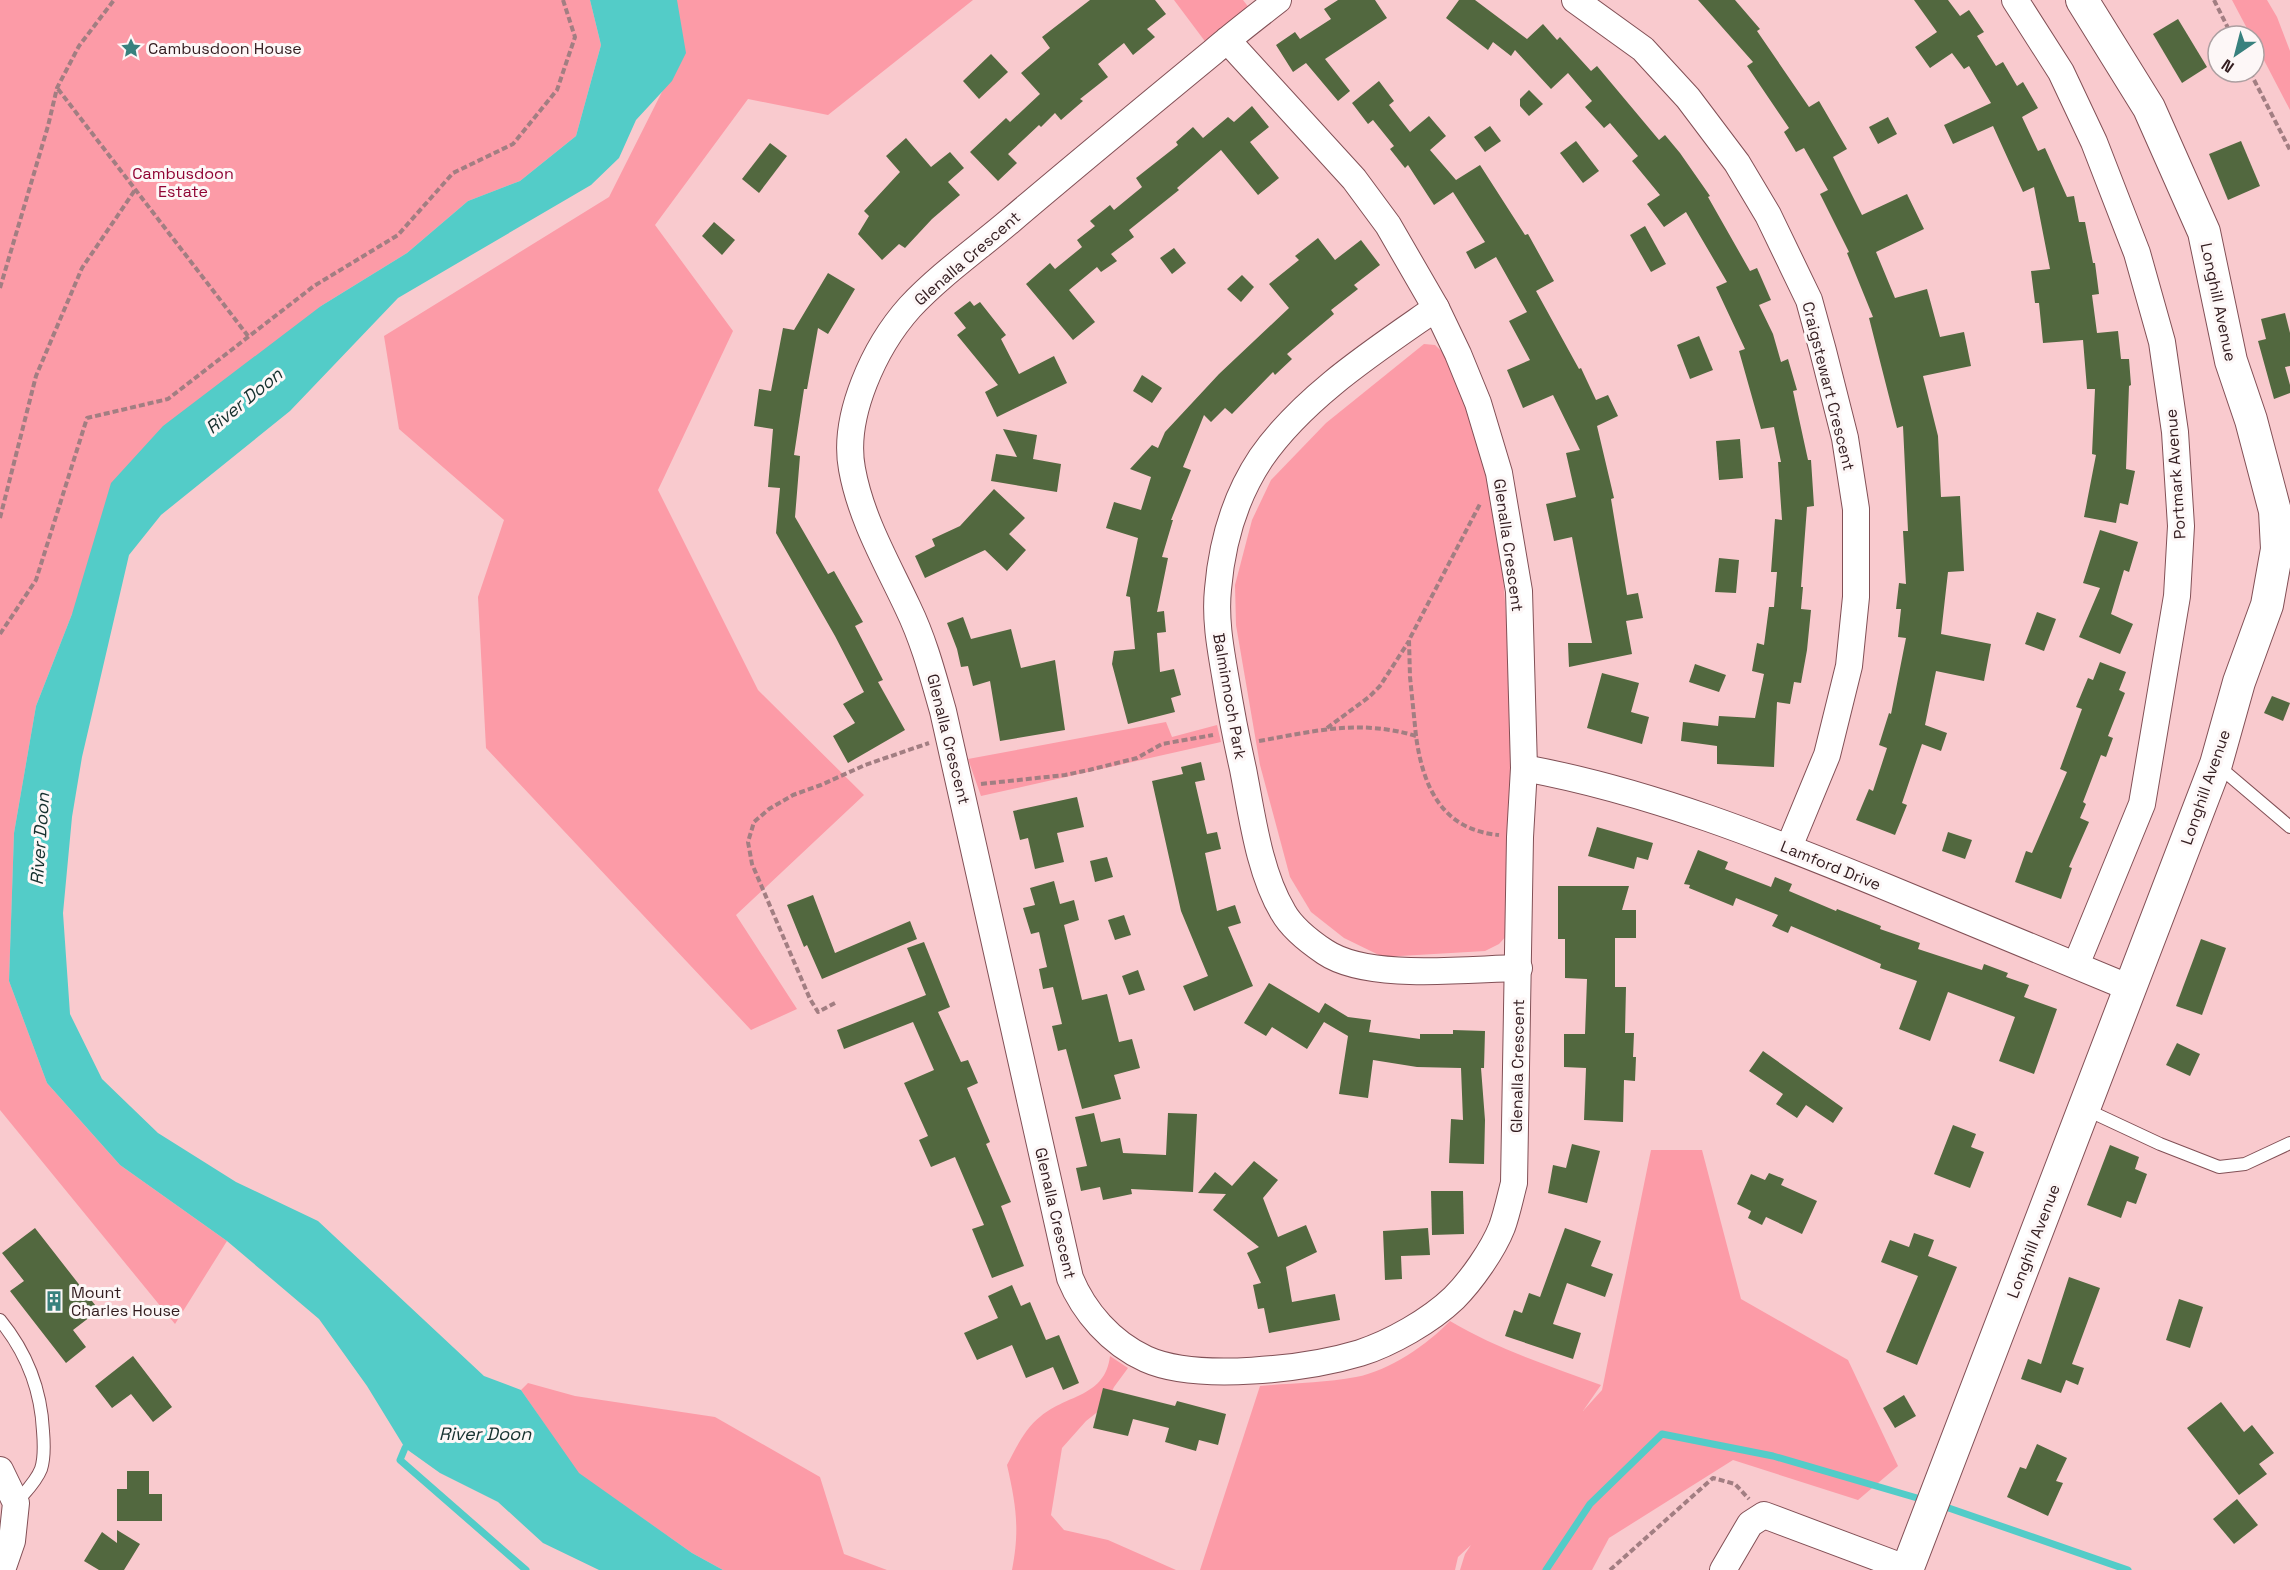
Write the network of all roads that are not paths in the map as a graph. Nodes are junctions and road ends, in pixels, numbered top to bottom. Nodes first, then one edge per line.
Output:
1 (1278, 0) edge
2 (1576, 0) edge
3 (2015, 0) edge
4 (2082, 0) edge
5 (1227, 40) junction
6 (1436, 308) junction
7 (2216, 764) junction
8 (1524, 768) junction
9 (2290, 827) edge
10 (1789, 847) junction
11 (2076, 966) junction
12 (1519, 968) junction
13 (2130, 988) junction
14 (2084, 1108) junction
15 (2290, 1143) edge
16 (0, 1320) edge
17 (0, 1470) edge
18 (16, 1503) junction
19 (2, 1570) edge
20 (1723, 1570) edge
21 (1907, 1570) edge

1 - 5 street
2 - 10 street, Craigstewart Crescent
3 - 11 street, Portmark Avenue
4 - 7 street, Longhill Avenue
5 - 6 street, Glenalla Crescent
5 - 12 street, Glenalla Crescent
6 - 8 street, Glenalla Crescent
6 - 12 street, Balminnoch Park
7 - 9 lane
7 - 13 street, Longhill Avenue
8 - 10 street, Lamford Drive
8 - 12 street, Glenalla Crescent
10 - 11 street, Lamford Drive
11 - 13 street, Lamford Drive
13 - 14 street, Longhill Avenue
14 - 15 lane
14 - 21 street, Longhill Avenue
16 - 18 lane
17 - 18 street
18 - 19 street
20 - 21 street

